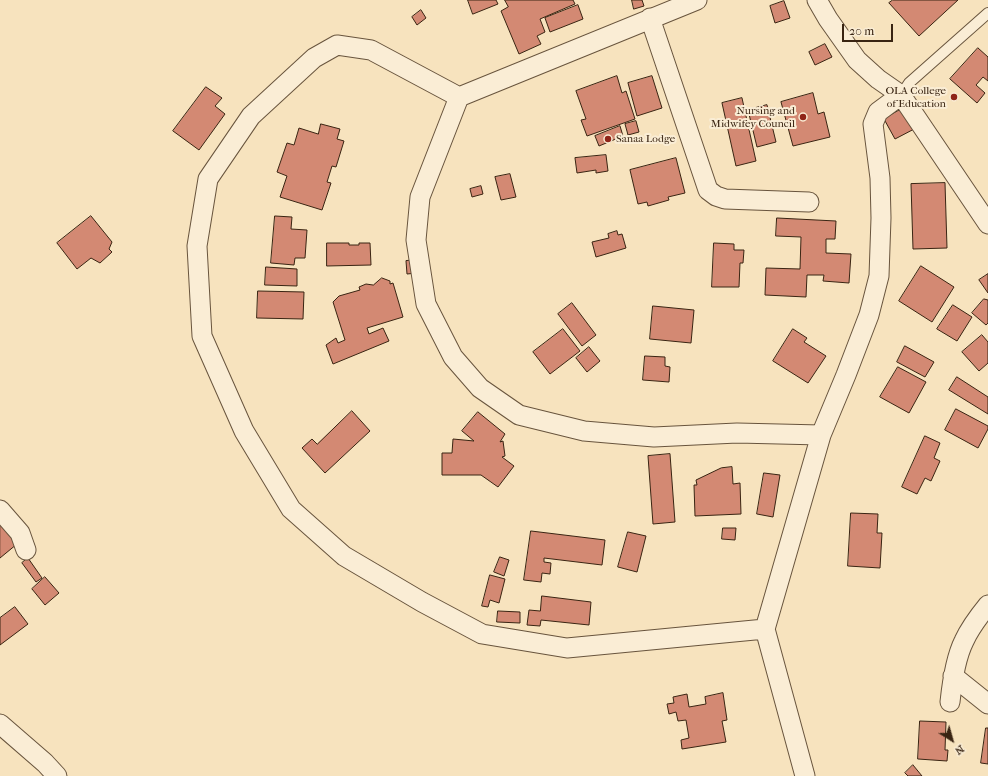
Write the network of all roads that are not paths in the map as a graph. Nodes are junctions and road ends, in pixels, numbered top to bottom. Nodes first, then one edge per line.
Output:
1 (698, 0) edge
2 (817, 0) edge
3 (988, 13) edge
4 (650, 18) junction
5 (901, 95) junction
6 (459, 97) junction
7 (809, 202) dead end
8 (988, 224) edge
9 (821, 435) junction
10 (0, 510) edge
11 (26, 550) dead end
12 (988, 605) edge
13 (765, 629) junction
14 (953, 676) junction
15 (950, 702) dead end
16 (988, 704) edge
17 (0, 724) edge
18 (57, 776) edge
19 (805, 776) edge

1 - 4 street
2 - 5 street
3 - 5 lane
4 - 6 street
4 - 7 street
5 - 8 street
5 - 9 street
6 - 9 street
6 - 13 street
9 - 13 street
10 - 11 street
12 - 14 street
13 - 19 street
14 - 15 street
14 - 16 street
17 - 18 street

